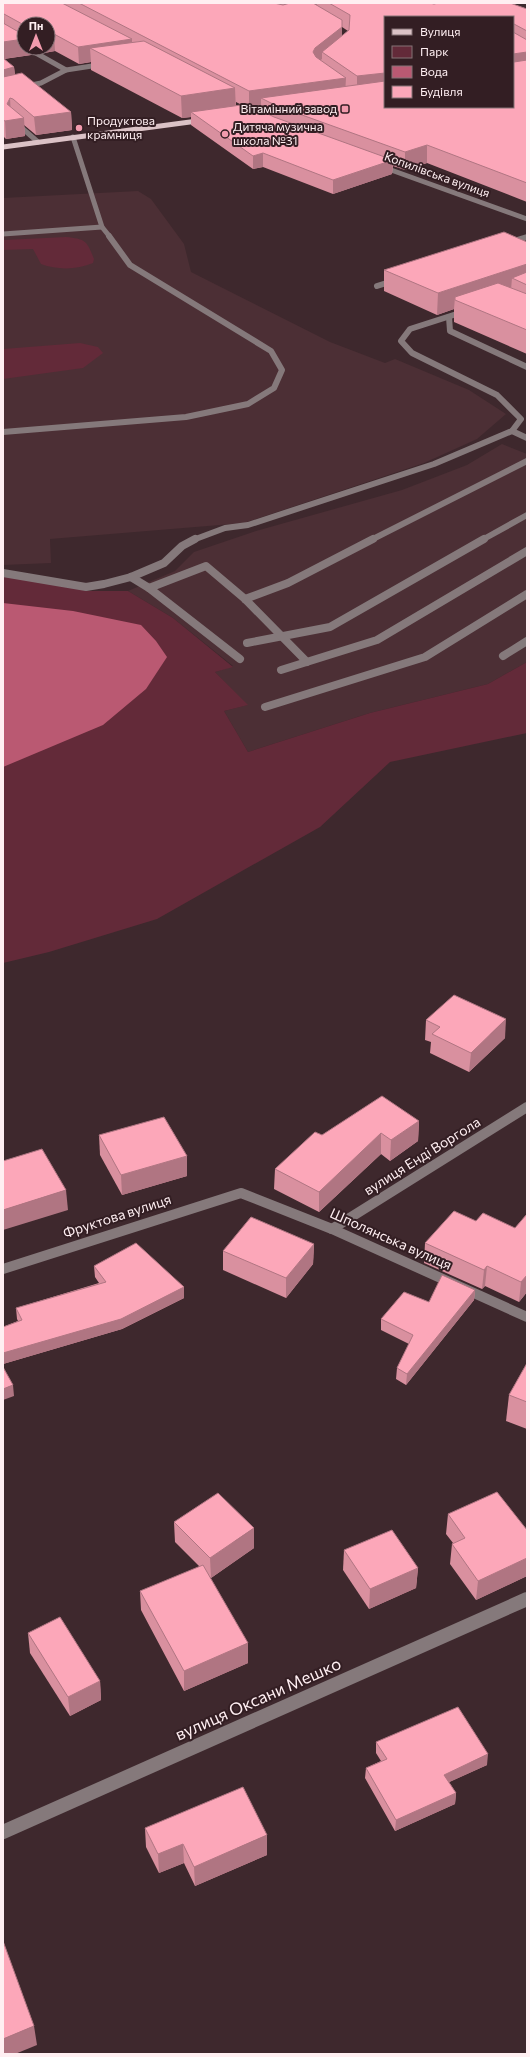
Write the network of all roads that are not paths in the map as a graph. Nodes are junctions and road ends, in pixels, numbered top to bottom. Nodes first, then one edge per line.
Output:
1 (41, 56) edge
2 (110, 63) edge
3 (66, 70) junction
4 (3, 92) edge
5 (212, 119) edge
6 (12, 120) edge
7 (73, 137) junction
8 (38, 142) junction
9 (3, 146) edge
10 (371, 162) edge
11 (527, 219) edge
12 (102, 227) junction
13 (3, 234) edge
14 (527, 237) edge
15 (504, 244) edge
16 (400, 279) edge
17 (377, 286) dead end
18 (470, 310) edge
19 (449, 317) junction
20 (527, 367) edge
21 (512, 431) junction
22 (3, 432) edge
23 (527, 438) edge
24 (527, 461) edge
25 (527, 515) edge
26 (527, 551) edge
27 (3, 573) edge
28 (131, 576) junction
29 (149, 588) junction
30 (527, 594) edge
31 (245, 599) junction
32 (282, 635) junction
33 (527, 641) edge
34 (247, 643) dead end
35 (503, 656) dead end
36 (240, 659) dead end
37 (307, 662) junction
38 (281, 670) dead end
39 (266, 707) dead end
40 (527, 1107) edge
41 (241, 1193) joint
42 (332, 1229) junction
43 (3, 1269) edge
44 (527, 1317) edge
45 (527, 1599) edge
46 (3, 1832) edge

1 - 3 street
2 - 3 street
3 - 4 street
5 - 7 main road
6 - 8 street
7 - 8 main road
7 - 12 street
8 - 9 main road
10 - 11 street, Копилівська вулиця
12 - 13 street
12 - 22 street
14 - 15 street
16 - 17 street
18 - 19 street
19 - 20 street
19 - 21 street
21 - 23 street
21 - 28 street
24 - 31 street
25 - 32 street
26 - 37 street
27 - 28 street
28 - 29 street
29 - 31 street
29 - 36 street
30 - 39 street
31 - 32 street
32 - 34 street
32 - 37 street
33 - 35 street
37 - 38 street
40 - 42 street, вулиця Енді Воргола
41 - 42 street, Шполянська вулиця
41 - 43 street, Фруктова вулиця
42 - 44 street, Шполянська вулиця
45 - 46 street, вулиця Оксани Мешко

